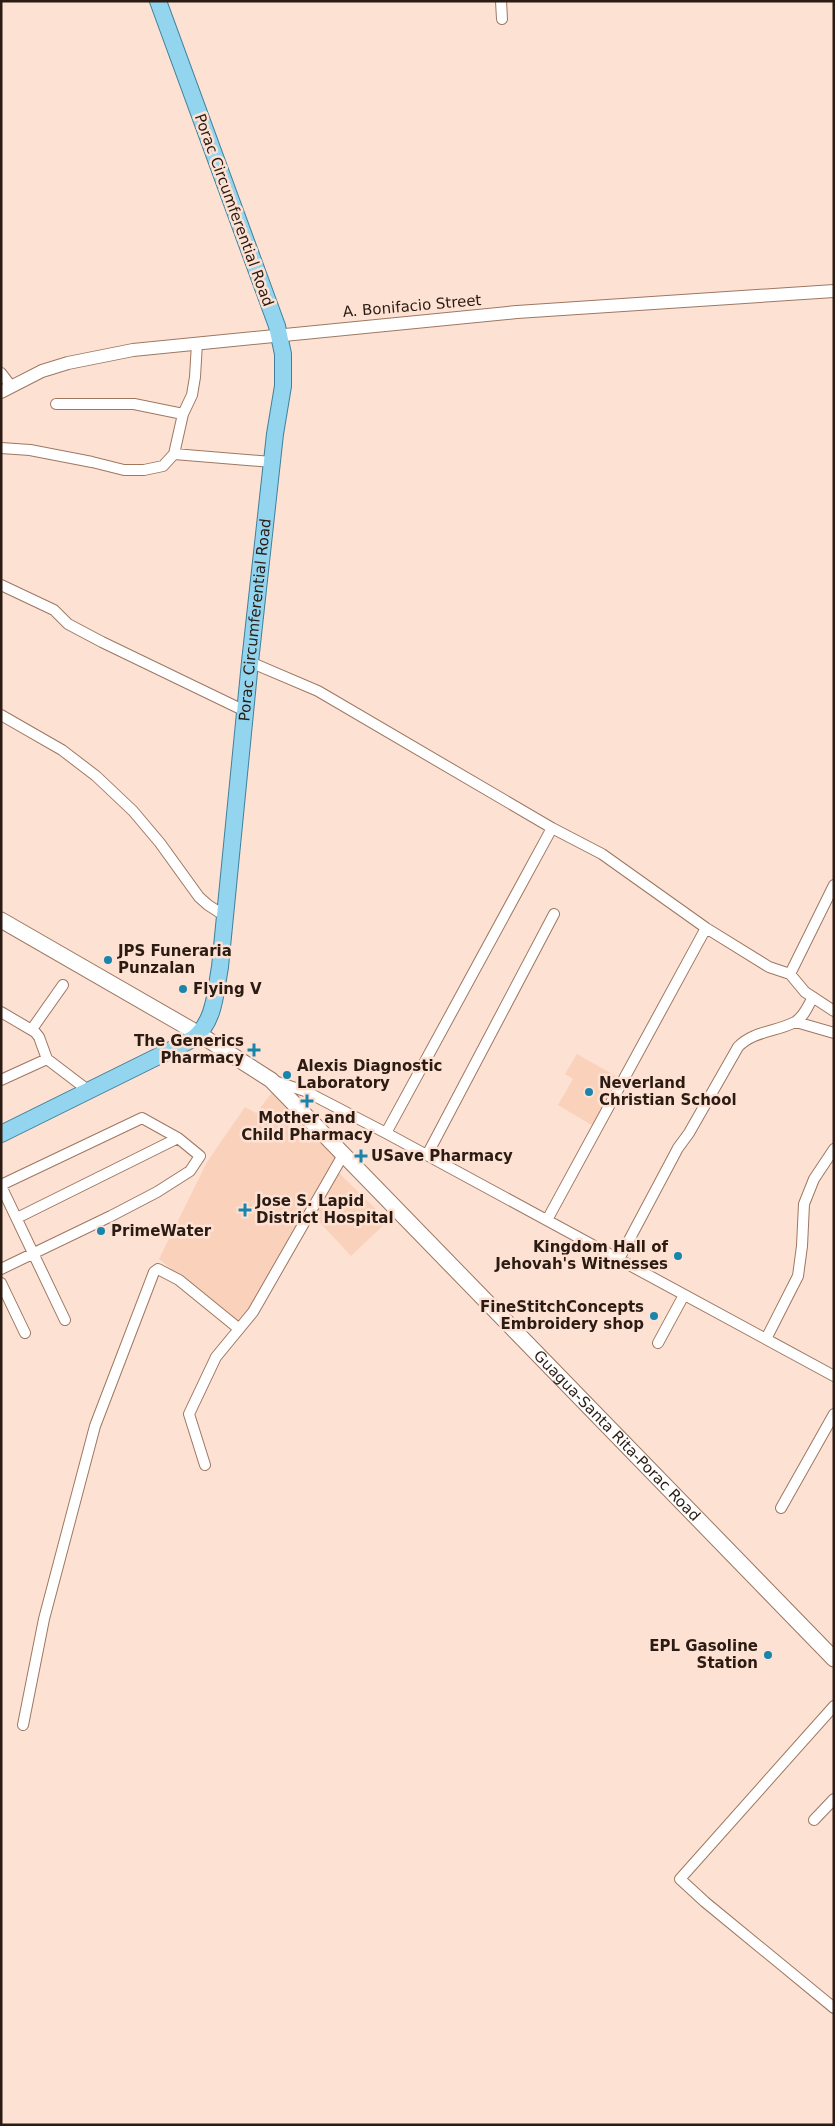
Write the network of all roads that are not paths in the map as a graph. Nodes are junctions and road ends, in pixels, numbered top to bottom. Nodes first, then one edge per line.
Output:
1 (158, 1) edge
2 (501, 1) edge
3 (502, 19) dead end
4 (834, 292) edge
5 (279, 335) junction
6 (197, 342) junction
7 (1, 373) edge
8 (6, 389) edge
9 (56, 404) dead end
10 (183, 414) junction
11 (1, 448) edge
12 (174, 454) junction
13 (272, 462) junction
14 (1, 585) edge
15 (250, 662) junction
16 (245, 711) junction
17 (1, 715) edge
18 (552, 828) junction
19 (834, 885) edge
20 (554, 914) dead end
21 (225, 916) junction
22 (1, 920) edge
23 (706, 928) junction
24 (790, 974) junction
25 (63, 985) dead end
26 (813, 997) junction
27 (834, 1011) edge
28 (1, 1012) edge
29 (796, 1022) junction
30 (32, 1029) junction
31 (834, 1033) edge
32 (199, 1034) junction
33 (47, 1059) junction
34 (1, 1080) edge
35 (271, 1080) junction
36 (89, 1091) junction
37 (386, 1133) junction
38 (1, 1134) edge
39 (178, 1138) junction
40 (834, 1149) edge
41 (343, 1155) junction
42 (427, 1155) junction
43 (1, 1185) edge
44 (17, 1218) junction
45 (548, 1220) junction
46 (34, 1254) junction
47 (619, 1259) junction
48 (1, 1269) edge
49 (1, 1283) edge
50 (684, 1295) junction
51 (65, 1320) dead end
52 (238, 1328) junction
53 (25, 1333) dead end
54 (766, 1339) junction
55 (658, 1343) dead end
56 (834, 1376) edge
57 (834, 1414) edge
58 (205, 1466) dead end
59 (781, 1508) dead end
60 (834, 1659) edge
61 (834, 1706) edge
62 (23, 1725) dead end
63 (834, 1798) edge
64 (814, 1820) dead end
65 (834, 2008) edge

1 - 5 main road, Porac Circumferential Road
2 - 3 street
4 - 5 street, A. Bonifacio Street
5 - 6 street, A. Bonifacio Street
5 - 13 main road, Porac Circumferential Road
6 - 8 street, A. Bonifacio Street
6 - 10 street
7 - 8 street
9 - 10 street
10 - 12 street
11 - 12 street
12 - 13 street
13 - 15 main road, Porac Circumferential Road
14 - 16 street
15 - 16 main road, Porac Circumferential Road
15 - 18 street
16 - 21 main road, Porac Circumferential Road
17 - 21 street
18 - 23 street
18 - 37 street
19 - 24 street
20 - 42 street
21 - 32 main road, Porac Circumferential Road
22 - 32 main road, Guagua-Santa Rita-Porac Road
23 - 24 street
23 - 45 street
24 - 26 street
25 - 30 street
26 - 27 street
26 - 29 street
28 - 30 street
29 - 31 street
29 - 47 street
30 - 33 street
32 - 35 main road, Guagua-Santa Rita-Porac Road
32 - 36 main road, Porac Circumferential Road
33 - 34 street
33 - 36 street
35 - 37 street
35 - 41 main road, Guagua-Santa Rita-Porac Road
36 - 38 main road, Porac Circumferential Road
37 - 42 street
39 - 43 street
39 - 44 street
39 - 46 street
40 - 54 street
41 - 52 street
41 - 60 main road, Guagua-Santa Rita-Porac Road
42 - 45 street
43 - 44 street
44 - 46 street
45 - 47 street
46 - 48 street
46 - 51 street
47 - 50 street
49 - 53 street
50 - 54 street
50 - 55 street
52 - 58 street
52 - 62 street
54 - 56 street
57 - 59 street
61 - 65 street
63 - 64 street

